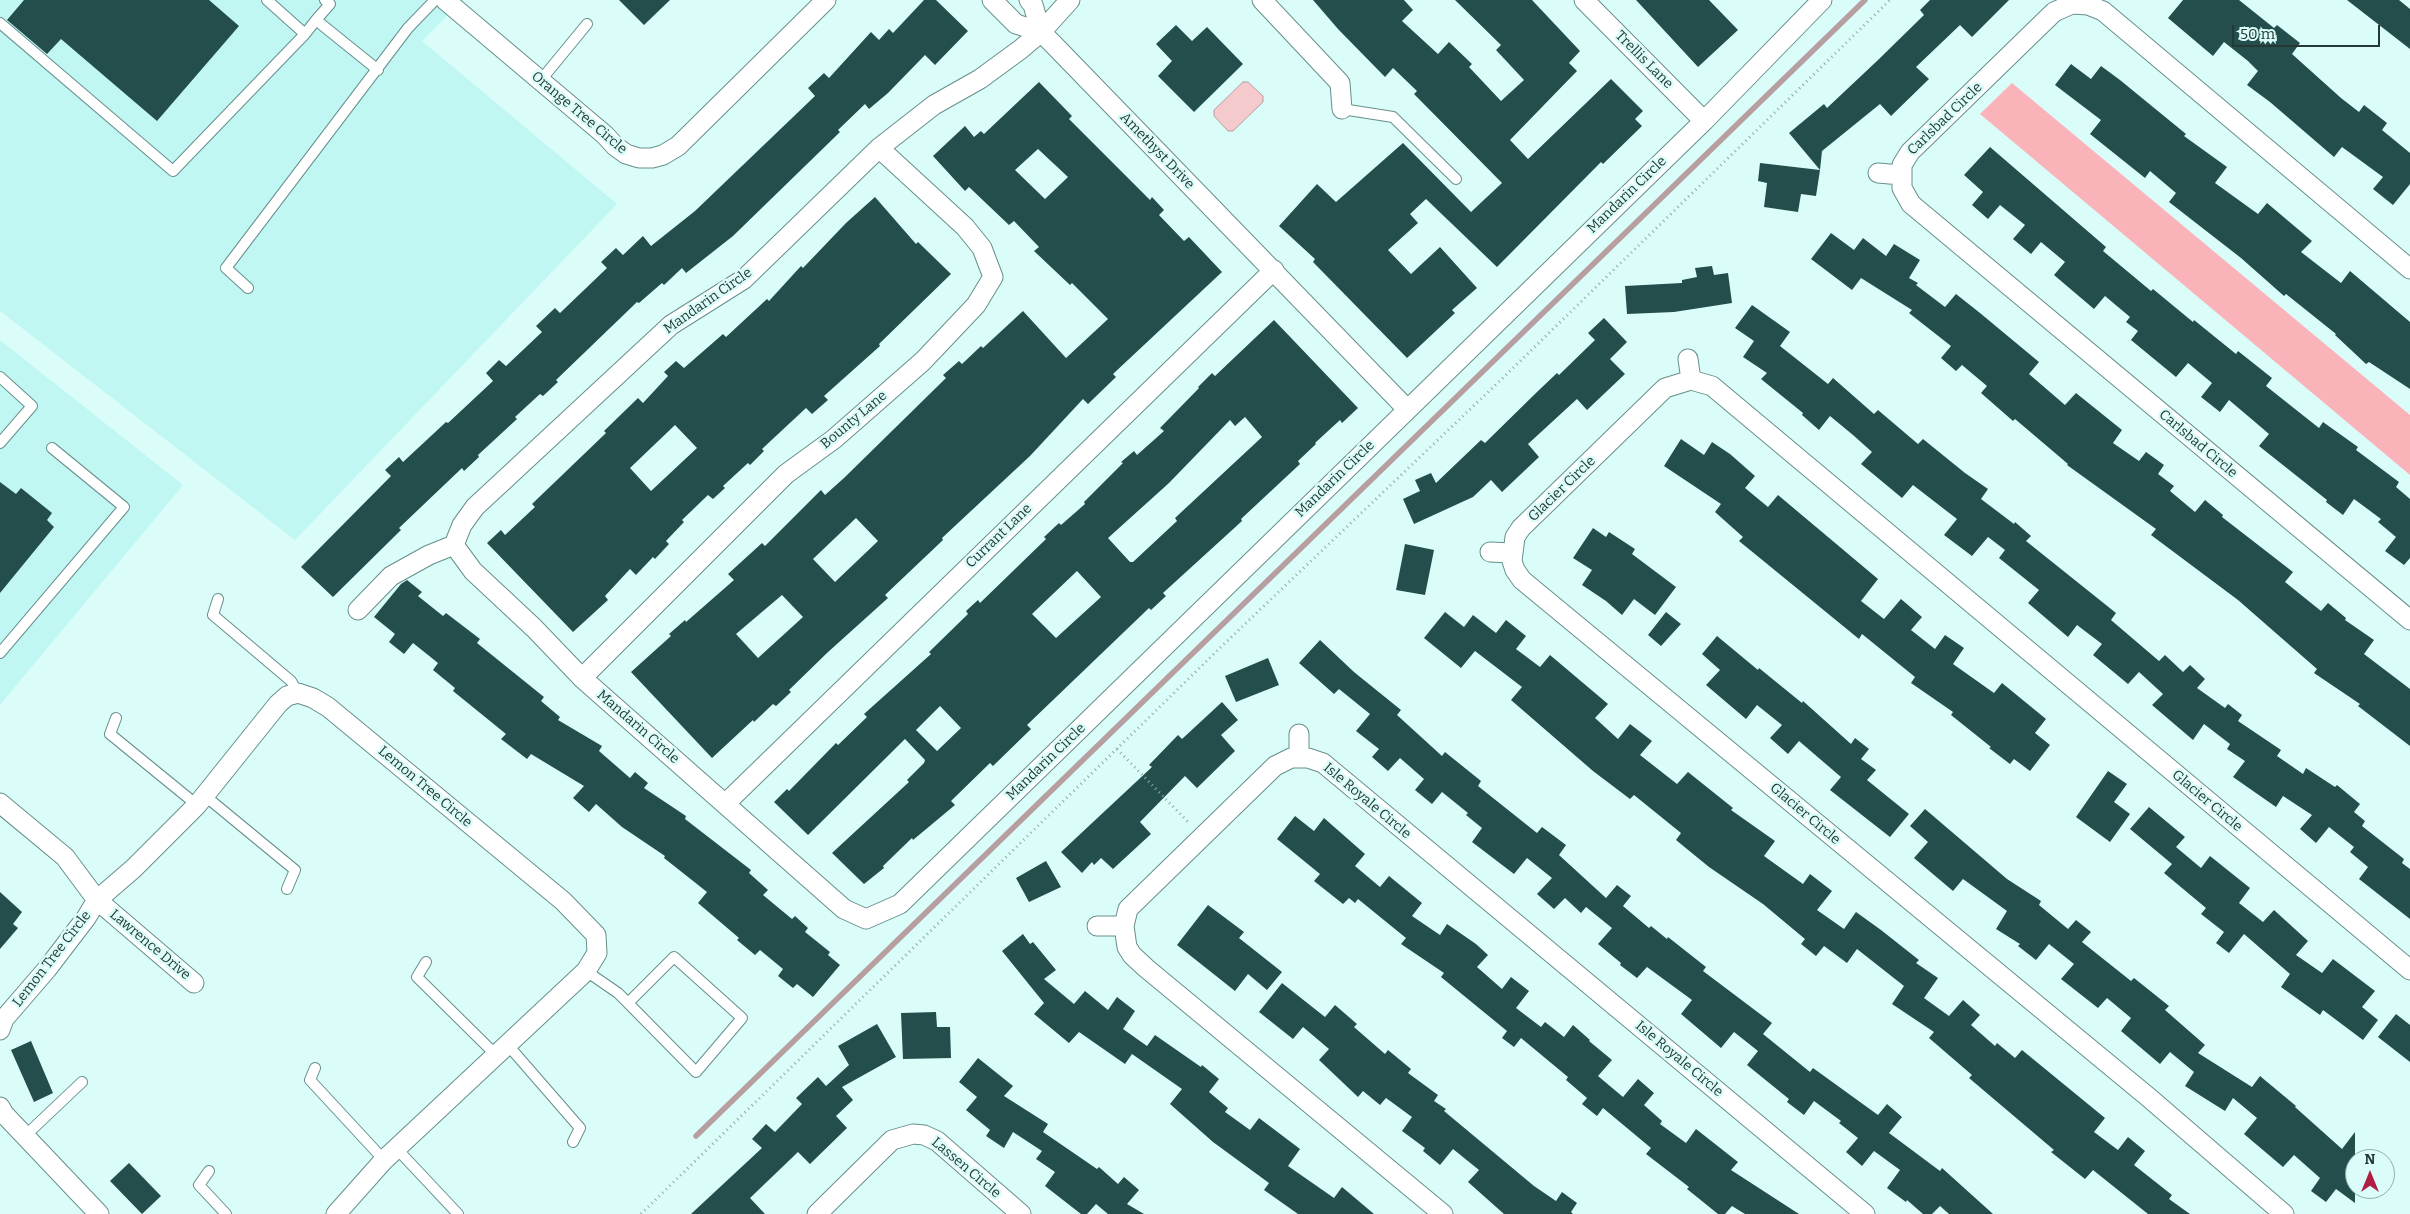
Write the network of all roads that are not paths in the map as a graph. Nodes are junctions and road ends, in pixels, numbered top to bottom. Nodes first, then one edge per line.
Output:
1 (267, 0) edge
2 (325, 0) edge
3 (435, 0) edge
4 (445, 0) edge
5 (826, 0) edge
6 (992, 0) edge
7 (1028, 0) edge
8 (1070, 0) edge
9 (1262, 0) edge
10 (1584, 0) edge
11 (1822, 0) edge
12 (2078, 2) edge
13 (316, 20) junction
14 (0, 24) edge
15 (586, 24) dead end
16 (1041, 32) junction
17 (304, 34) junction
18 (378, 70) junction
19 (540, 80) junction
20 (1342, 109) joint
21 (1704, 121) junction
22 (879, 148) junction
23 (1878, 173) dead end
24 (1901, 175) junction
25 (1456, 179) dead end
26 (2410, 269) edge
27 (1274, 270) junction
28 (248, 288) dead end
29 (1688, 359) dead end
30 (0, 377) edge
31 (1691, 380) junction
32 (1408, 409) junction
33 (0, 443) edge
34 (52, 448) dead end
35 (454, 545) junction
36 (1490, 552) dead end
37 (1512, 552) junction
38 (218, 599) dead end
39 (358, 610) dead end
40 (2410, 620) edge
41 (0, 653) edge
42 (582, 678) junction
43 (298, 693) junction
44 (116, 718) dead end
45 (1300, 734) dead end
46 (1300, 757) junction
47 (200, 800) junction
48 (0, 803) edge
49 (725, 804) junction
50 (286, 889) dead end
51 (97, 900) junction
52 (1097, 926) dead end
53 (1124, 926) junction
54 (426, 962) dead end
55 (2410, 970) edge
56 (586, 971) junction
57 (194, 983) dead end
58 (628, 1003) junction
59 (0, 1030) edge
60 (501, 1049) junction
61 (315, 1068) dead end
62 (82, 1082) dead end
63 (0, 1107) edge
64 (24, 1136) junction
65 (573, 1142) dead end
66 (391, 1154) junction
67 (209, 1171) dead end
68 (99, 1214) edge
69 (226, 1214) edge
70 (336, 1214) edge
71 (458, 1214) edge
72 (817, 1214) edge
73 (1022, 1214) edge
74 (1443, 1214) edge
75 (1866, 1214) edge
76 (2284, 1214) edge

1 - 17 lane
2 - 13 lane
3 - 18 lane
4 - 19 street, Orange Tree Circle
5 - 19 street, Orange Tree Circle
6 - 16 street, Amethyst Drive
7 - 16 street, Amethyst Drive
8 - 16 street, Mandarin Circle
9 - 20 street
10 - 21 street, Trellis Lane
11 - 21 street, Mandarin Circle
12 - 24 street, Carlsbad Circle
12 - 26 street, Carlsbad Circle
13 - 17 lane
13 - 18 lane
14 - 17 lane
15 - 19 lane
16 - 22 street, Mandarin Circle
16 - 27 street, Amethyst Drive
18 - 28 lane
20 - 25 lane
21 - 32 street, Mandarin Circle
22 - 35 street, Mandarin Circle
22 - 42 street, Bounty Lane
23 - 24 street
24 - 40 street, Carlsbad Circle
27 - 32 street
27 - 49 street, Currant Lane
29 - 31 street
30 - 33 lane
31 - 37 street, Glacier Circle
31 - 55 street, Glacier Circle
32 - 49 street, Mandarin Circle
34 - 41 lane
35 - 39 street
35 - 42 street, Mandarin Circle
36 - 37 street
37 - 76 street, Glacier Circle
38 - 43 lane
42 - 49 street, Mandarin Circle
43 - 47 street, Lemon Tree Circle
43 - 56 street, Lemon Tree Circle
44 - 47 lane
45 - 46 street
46 - 53 street
46 - 75 street, Isle Royale Circle
47 - 50 lane
47 - 51 street, Lemon Tree Circle
48 - 51 street, Lawrence Drive
51 - 57 street, Lawrence Drive
51 - 59 street, Lemon Tree Circle
52 - 53 street
53 - 74 street
54 - 60 lane
56 - 58 lane
56 - 60 street, Lemon Tree Circle
58 - 58 lane
60 - 65 lane
60 - 66 street, Lemon Tree Circle
61 - 66 lane
62 - 64 lane
63 - 64 street
64 - 68 street
66 - 70 street, Lemon Tree Circle
66 - 71 lane
67 - 69 lane
72 - 73 street, Lassen Circle

